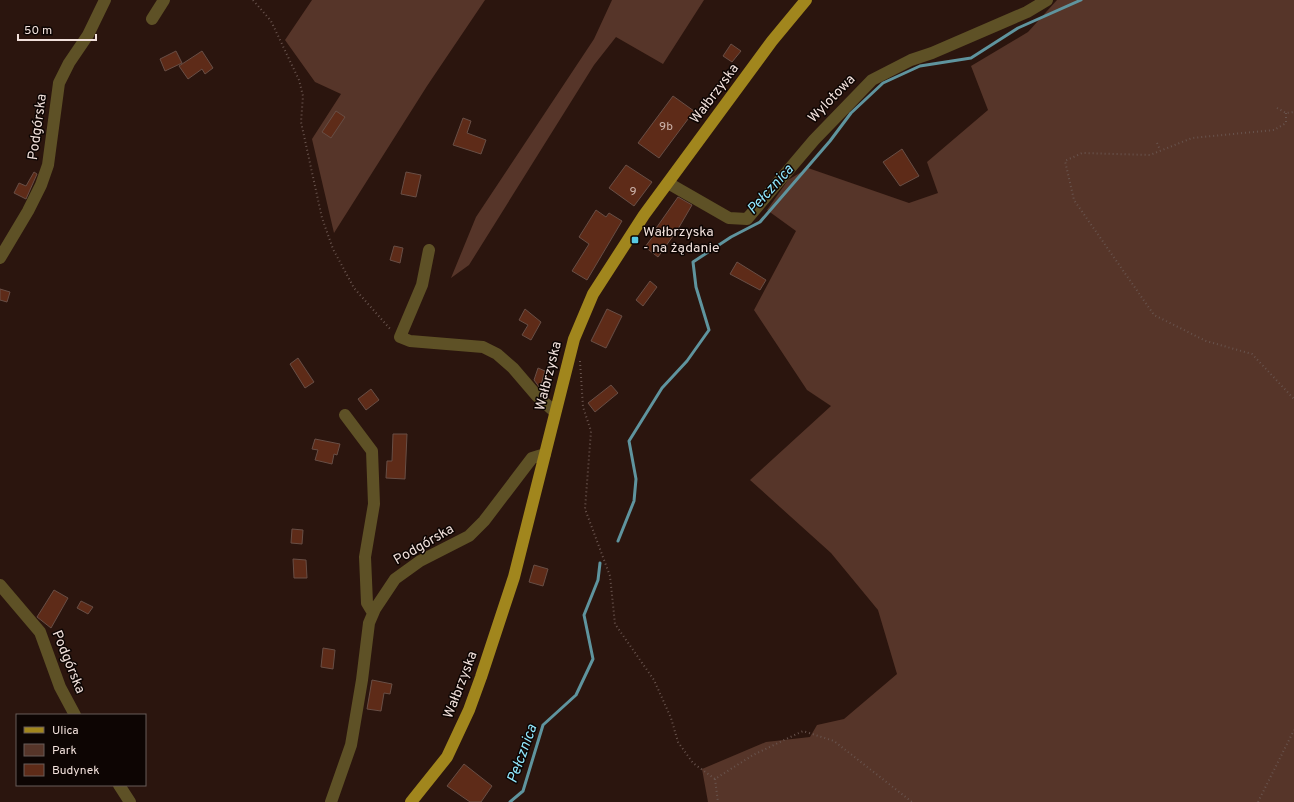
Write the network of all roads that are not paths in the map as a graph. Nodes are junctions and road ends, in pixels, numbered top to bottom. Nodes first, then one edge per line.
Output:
1 (105, 0) edge
2 (164, 0) edge
3 (806, 0) edge
4 (1047, 0) edge
5 (152, 19) dead end
6 (668, 183) junction
7 (429, 250) dead end
8 (0, 258) edge
9 (555, 412) junction
10 (345, 415) dead end
11 (545, 454) junction
12 (0, 585) edge
13 (373, 613) junction
14 (74, 714) edge
15 (120, 786) edge
16 (130, 802) edge
17 (331, 802) edge
18 (411, 802) edge

1 - 8 street, Podgórska
2 - 5 street
3 - 6 main road, Wałbrzyska
4 - 6 street, Wylotowa
6 - 9 main road, Wałbrzyska
7 - 9 street
9 - 11 main road, Wałbrzyska
10 - 13 street
11 - 13 street, Podgórska
11 - 18 main road, Wałbrzyska
12 - 14 street, Podgórska
13 - 17 street, Podgórska
15 - 16 street

